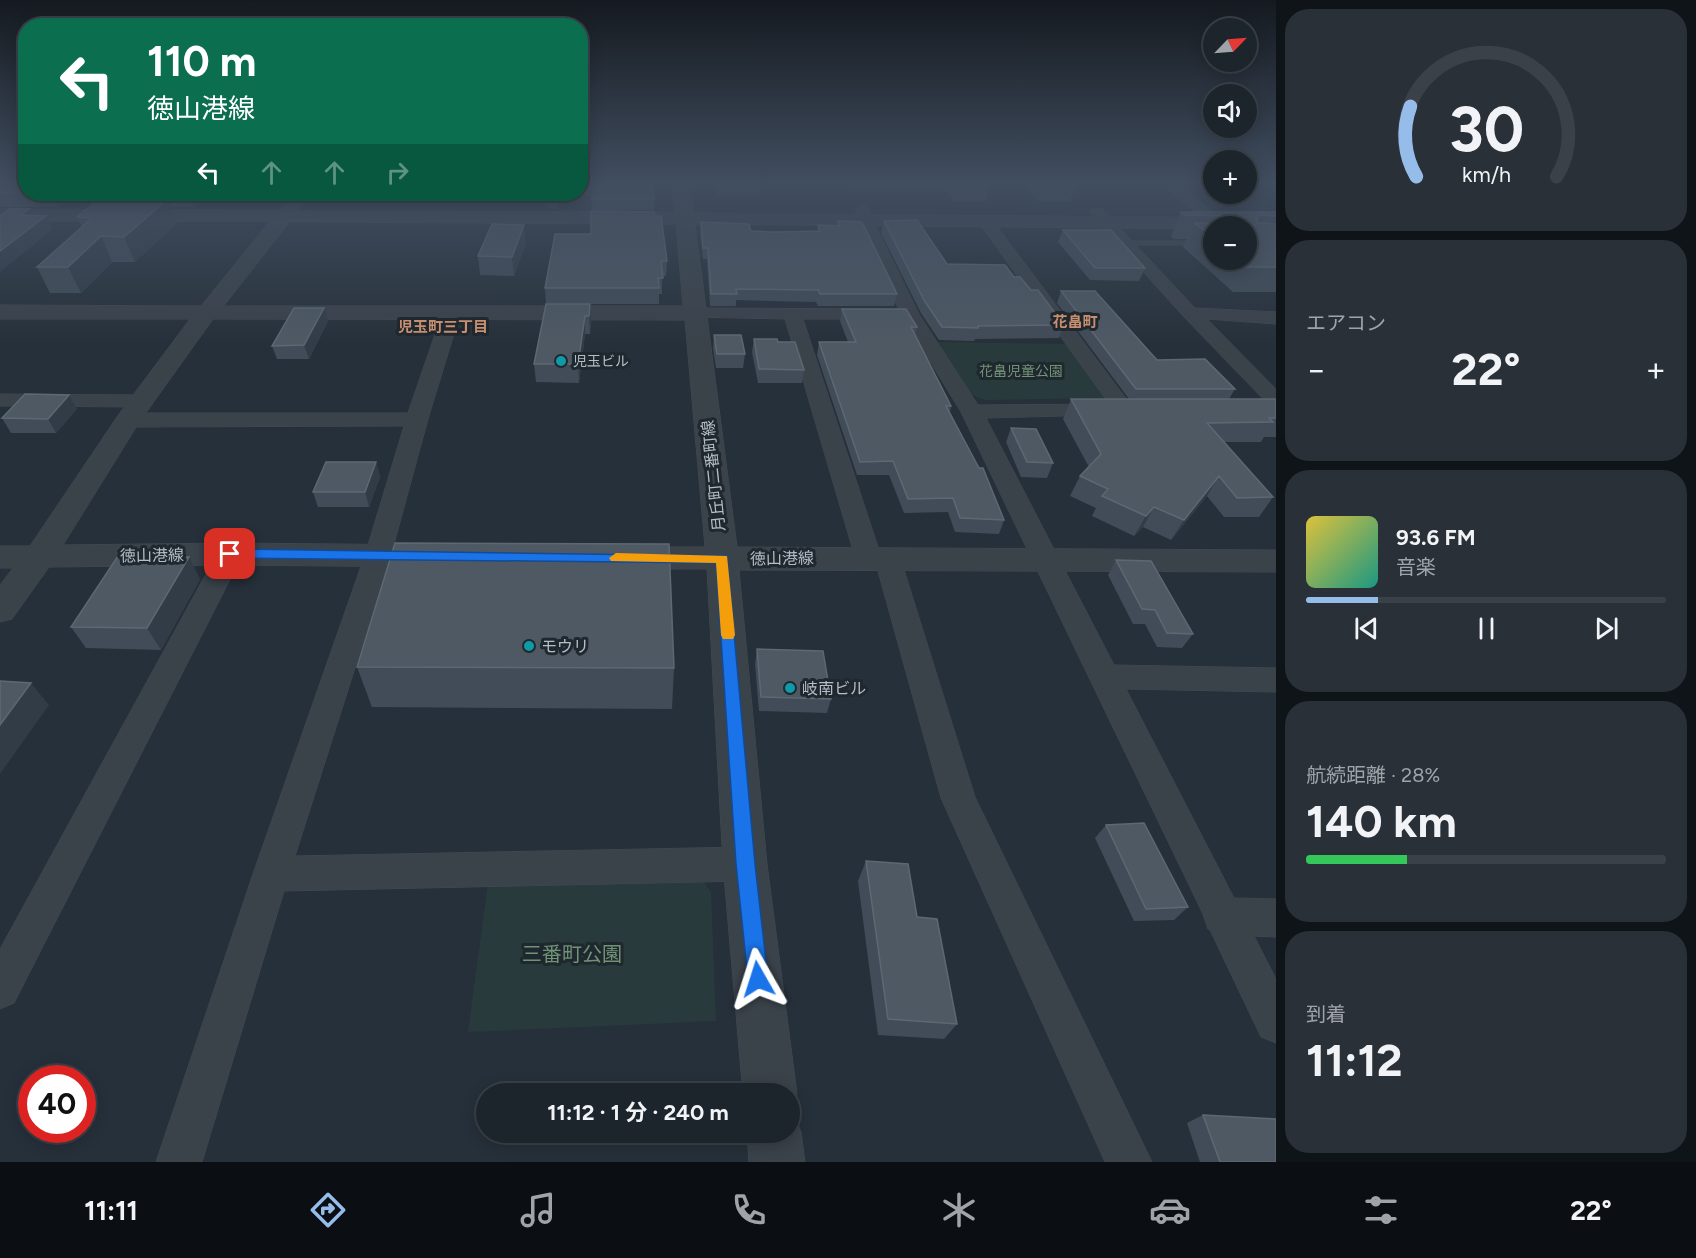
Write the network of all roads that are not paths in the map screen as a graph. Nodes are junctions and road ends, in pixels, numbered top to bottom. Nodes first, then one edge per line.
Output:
1 (268, 236) edge
2 (686, 236) edge
3 (874, 236) edge
4 (997, 236) edge
5 (1120, 236) edge
6 (1126, 243) junction
7 (1203, 243) edge
8 (0, 312) edge
9 (207, 312) junction
10 (696, 313) junction
11 (792, 313) junction
12 (451, 314) junction
13 (910, 314) junction
14 (1190, 314) junction
15 (1276, 318) edge
16 (0, 400) edge
17 (1276, 401) edge
18 (1123, 409) junction
19 (1146, 409) edge
20 (1252, 410) edge
21 (1276, 410) edge
22 (135, 411) junction
23 (972, 412) junction
24 (417, 419) junction
25 (230, 554) junction
26 (378, 555) junction
27 (461, 556) edge
28 (0, 557) edge
29 (39, 557) junction
30 (878, 557) junction
31 (592, 558) edge
32 (722, 559) junction
33 (1044, 559) junction
34 (1276, 561) edge
35 (0, 610) edge
36 (1104, 677) junction
37 (1276, 680) edge
38 (745, 864) junction
39 (271, 874) junction
40 (1221, 916) junction
41 (1276, 918) edge
42 (0, 989) edge
43 (1276, 1022) edge
44 (769, 1083) edge
45 (775, 1143) edge
46 (179, 1162) edge
47 (777, 1162) edge
48 (1129, 1162) edge

1 - 9 street
2 - 10 street, 月丘町二番町線
3 - 13 street
4 - 18 street
5 - 6 street
6 - 7 lane
6 - 14 street
8 - 9 street
9 - 12 street
9 - 22 street
10 - 11 street
10 - 12 street
10 - 32 street, 月丘町二番町線
11 - 13 street
11 - 30 street
12 - 24 street
13 - 23 street
14 - 15 street
14 - 17 street
16 - 22 street
18 - 19 street
18 - 23 street
20 - 21 street
22 - 24 street
22 - 29 street
23 - 33 street
24 - 26 street
25 - 26 street, 徳山港線
25 - 29 street, 徳山港線
25 - 42 street
26 - 27 street, 徳山港線
26 - 39 street
28 - 29 street, 徳山港線
29 - 35 street
30 - 32 street, 徳山港線
30 - 33 street, 徳山港線
30 - 48 street
31 - 32 street, 徳山港線
32 - 38 street, 月丘町二番町線
33 - 34 street, 徳山港線
33 - 36 street
36 - 37 street
36 - 40 street
38 - 39 street
38 - 44 street, 月丘町二番町線
39 - 46 street
40 - 41 street
40 - 43 street
45 - 47 street

